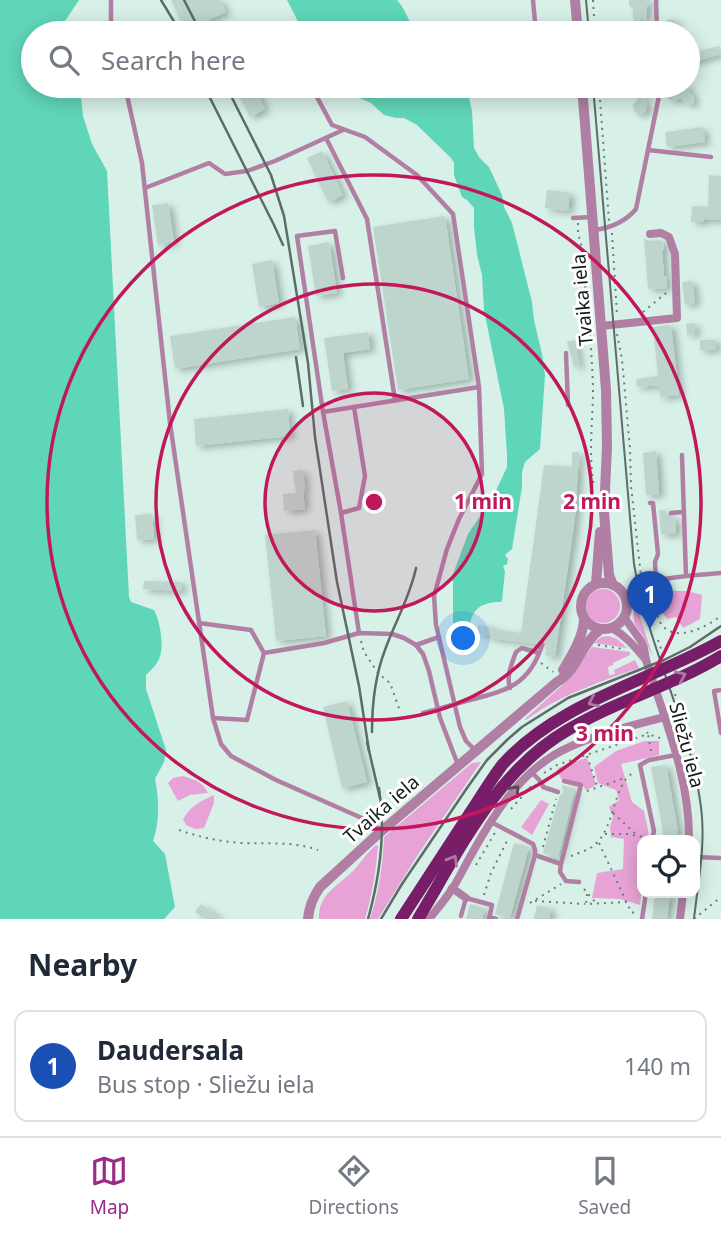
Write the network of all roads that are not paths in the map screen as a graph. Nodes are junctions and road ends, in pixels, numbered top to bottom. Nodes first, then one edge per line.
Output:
1 (111, 0) edge
2 (533, 0) edge
3 (575, 0) edge
4 (656, 0) edge
5 (111, 21) edge
6 (535, 21) edge
7 (576, 21) edge
8 (657, 21) edge
9 (128, 98) edge
10 (318, 98) edge
11 (583, 98) edge
12 (659, 98) edge
13 (344, 129) junction
14 (326, 138) junction
15 (648, 150) junction
16 (711, 158) dead end
17 (145, 188) junction
18 (592, 217) junction
19 (575, 218) road end
20 (593, 230) junction
21 (650, 234) dead end
22 (343, 278) dead end
23 (601, 326) junction
24 (566, 353) dead end
25 (478, 387) junction
26 (395, 400) junction
27 (568, 405) dead end
28 (354, 407) junction
29 (323, 412) junction
30 (682, 454) dead end
31 (650, 503) dead end
32 (604, 512) junction
33 (683, 512) junction
34 (341, 513) junction
35 (671, 513) dead end
36 (721, 573) edge
37 (686, 576) junction
38 (656, 580) junction
39 (596, 584) junction
40 (613, 585) junction
41 (624, 594) junction
42 (624, 617) junction
43 (584, 618) junction
44 (199, 622) junction
45 (606, 629) junction
46 (359, 633) junction
47 (439, 636) junction
48 (721, 641) edge
49 (416, 645) junction
50 (542, 645) dead end
51 (264, 653) junction
52 (539, 653) junction
53 (721, 656) edge
54 (646, 660) junction
55 (556, 677) junction
56 (510, 688) junction
57 (721, 690) edge
58 (456, 704) junction
59 (438, 709) junction
60 (422, 713) dead end
61 (665, 717) junction
62 (213, 718) junction
63 (721, 733) edge
64 (475, 751) junction
65 (676, 755) junction
66 (458, 766) junction
67 (534, 775) junction
68 (565, 781) dead end
69 (558, 792) road end
70 (495, 824) junction
71 (378, 834) junction
72 (652, 835) edge
73 (689, 835) edge
74 (535, 852) junction
75 (700, 858) edge
76 (721, 858) edge
77 (562, 861) junction
78 (579, 882) road end
79 (452, 888) junction
80 (466, 898) junction
81 (645, 898) edge
82 (682, 898) edge
83 (461, 916) dead end
84 (642, 916) edge
85 (489, 918) edge
86 (308, 919) edge
87 (401, 919) edge
88 (418, 919) edge
89 (429, 919) edge
90 (496, 919) edge
91 (517, 919) edge
92 (680, 919) edge

1 - 5 lane
2 - 6 lane
3 - 7 street
4 - 8 lane
9 - 17 lane
10 - 13 lane
11 - 18 street, Tvaika iela
12 - 15 lane
13 - 14 lane
13 - 25 lane
14 - 17 lane
14 - 26 lane
15 - 16 lane
15 - 20 lane
17 - 44 lane
18 - 19 lane
18 - 20 street, Tvaika iela
20 - 23 street, Tvaika iela
21 - 23 street
22 - 29 lane
23 - 32 street, Tvaika iela
24 - 27 lane
25 - 26 lane
25 - 47 lane
26 - 28 lane
28 - 29 lane
28 - 34 lane
29 - 34 lane
30 - 33 lane
31 - 38 lane
32 - 39 street, Tvaika iela
32 - 40 street, Tvaika iela
33 - 35 lane
33 - 37 lane
34 - 46 lane
36 - 37 lane
37 - 38 lane
38 - 41 lane
39 - 40 street
39 - 43 street, Tvaika iela
40 - 41 street
41 - 42 street
42 - 45 street, Tvaika iela
42 - 54 street, Sliežu iela
43 - 45 street
43 - 55 street, Tvaika iela
44 - 51 lane
44 - 62 lane
45 - 54 street, Sliežu iela
45 - 55 street, Tvaika iela
46 - 49 lane
46 - 51 lane
47 - 49 lane
47 - 58 lane
48 -> 87 main road, bridge
49 - 59 lane
50 - 52 lane
51 - 62 lane
52 - 56 lane
52 - 56 lane
88 -> 53 main road, bridge
54 - 61 street, Sliežu iela
55 - 64 street, Tvaika iela
56 - 58 lane
57 - 63 lane
58 - 59 lane
58 - 64 lane
59 - 60 lane
59 - 66 lane
61 - 65 street, Sliežu iela
61 - 67 street
62 - 71 lane
64 - 66 street, Tvaika iela
65 - 72 lane
65 - 73 street, Sliežu iela
66 - 71 street, Tvaika iela
67 - 69 lane
70 -> 67 street
68 - 77 lane
70 - 74 lane
70 - 79 street
71 - 86 street, Tvaika iela
74 - 77 lane
74 - 91 lane
75 - 76 lane
77 - 78 lane
79 - 80 street
79 - 89 street
80 - 83 lane
80 - 85 lane
81 - 84 lane
82 - 92 street
85 - 90 lane

